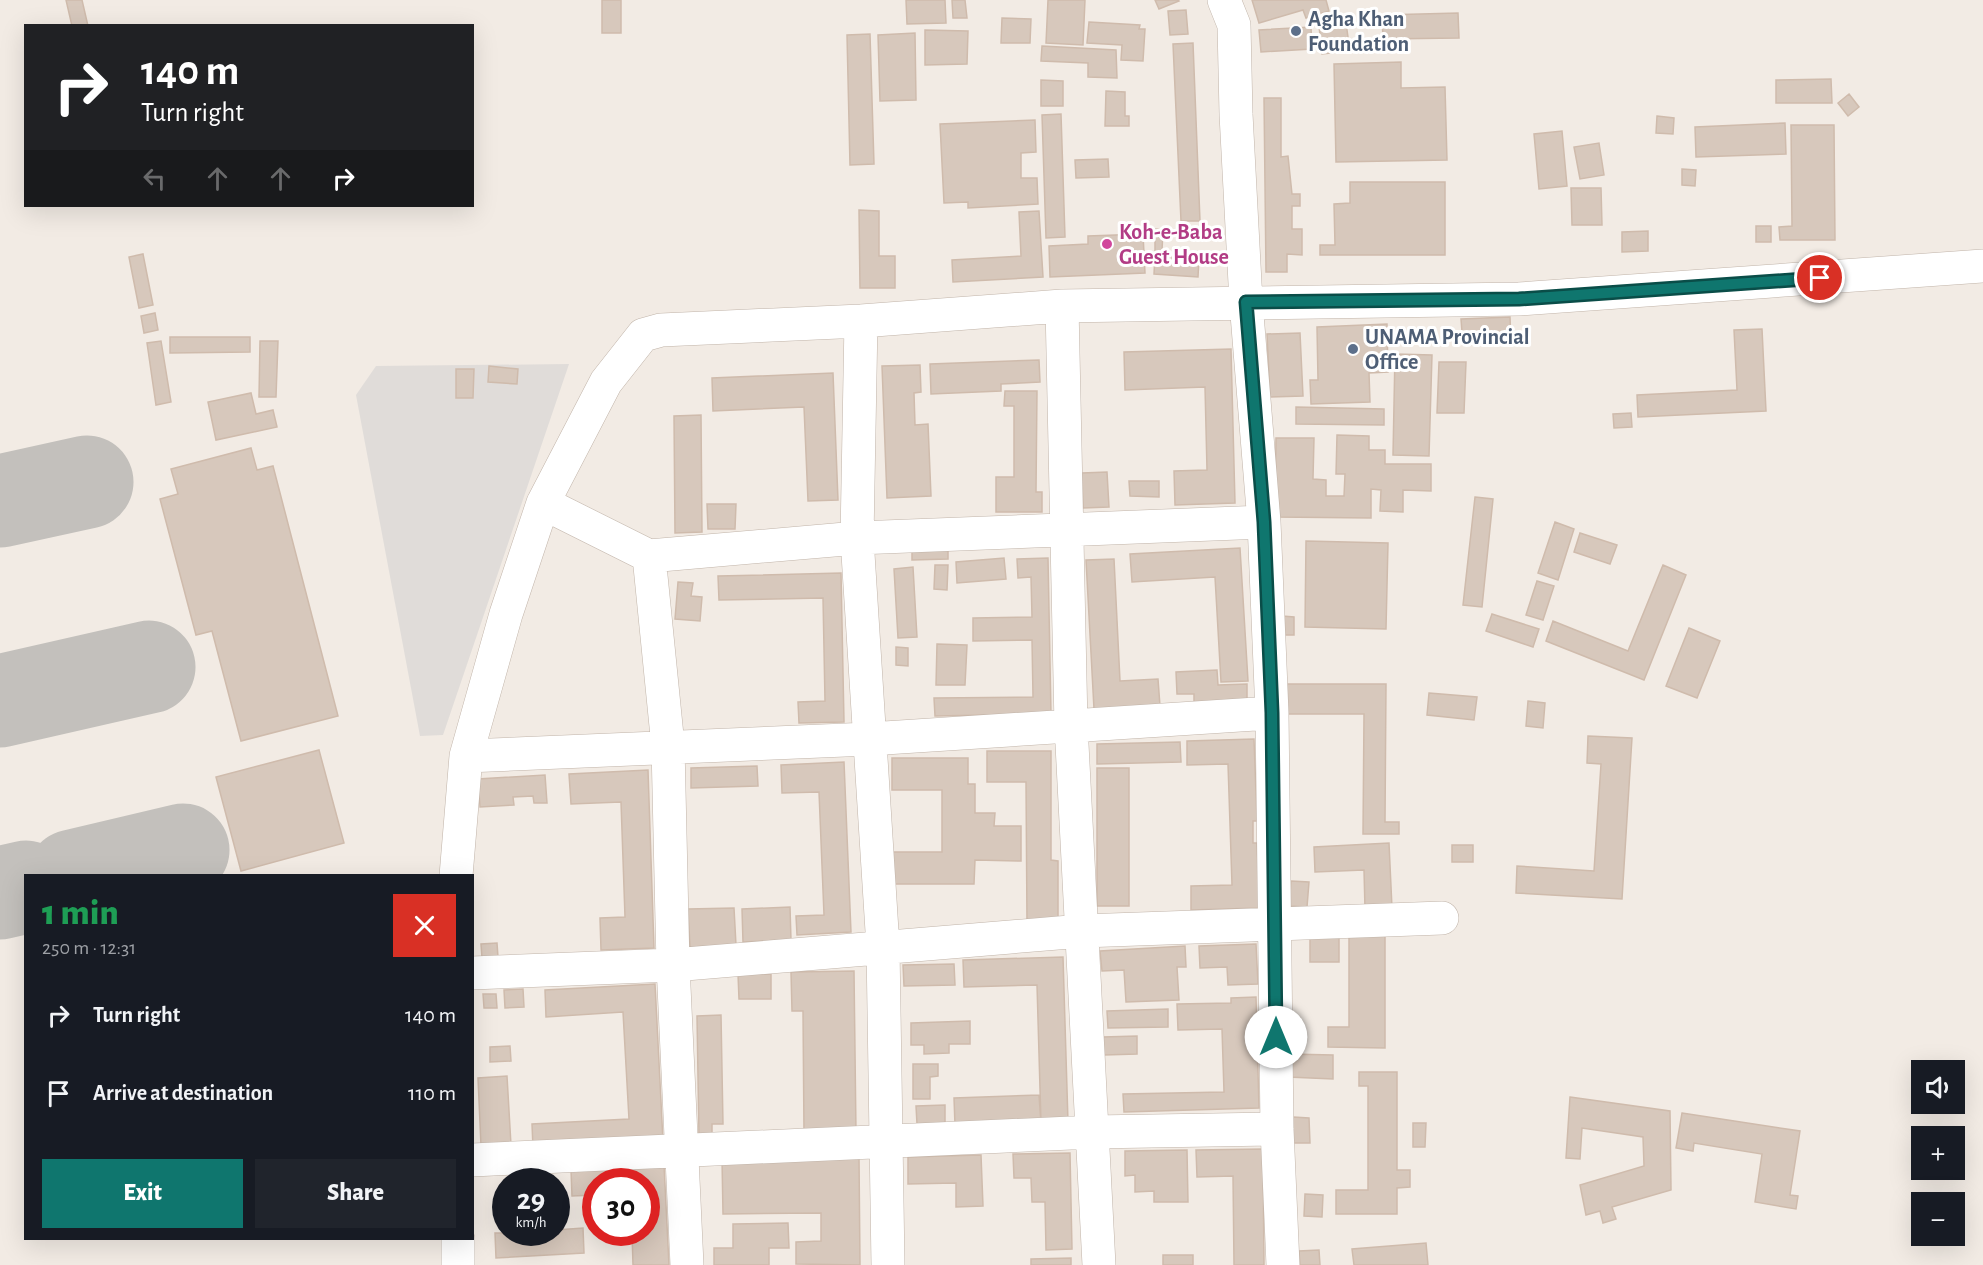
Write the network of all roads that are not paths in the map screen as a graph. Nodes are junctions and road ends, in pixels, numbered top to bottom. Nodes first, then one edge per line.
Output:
1 (1224, 0) edge
2 (1983, 266) edge
3 (1246, 302) junction
4 (1062, 306) junction
5 (861, 321) junction
6 (543, 503) junction
7 (1264, 522) junction
8 (1067, 530) junction
9 (857, 538) junction
10 (649, 556) junction
11 (1272, 713) junction
12 (1071, 725) junction
13 (869, 739) junction
14 (668, 746) junction
15 (466, 756) junction
16 (456, 874) edge
17 (1442, 918) dead end
18 (1276, 922) junction
19 (1082, 931) junction
20 (883, 947) junction
21 (673, 965) junction
22 (474, 973) edge
23 (1277, 1129) junction
24 (1093, 1132) junction
25 (885, 1142) junction
26 (681, 1151) junction
27 (474, 1160) edge
28 (458, 1240) edge
29 (458, 1265) edge
30 (687, 1265) edge
31 (888, 1265) edge
32 (1099, 1265) edge
33 (1283, 1265) edge

1 - 3 street
2 - 3 street
3 - 4 street
3 - 7 street
4 - 5 street
4 - 8 street
5 - 6 street
5 - 9 street
6 - 10 street
6 - 15 street
7 - 8 street
7 - 11 street
8 - 9 street
8 - 12 street
9 - 10 street
9 - 13 street
10 - 14 street
11 - 12 street
11 - 18 street
12 - 13 street
12 - 19 street
13 - 14 street
13 - 20 street
14 - 15 street
14 - 21 street
15 - 16 street
17 - 18 street
18 - 19 street
18 - 23 street
19 - 20 street
19 - 24 street
20 - 21 street
20 - 25 street
21 - 22 street
21 - 26 street
23 - 24 street
23 - 33 street
24 - 25 street
24 - 32 street
25 - 26 street
25 - 31 street
26 - 27 street
26 - 30 street
28 - 29 street

